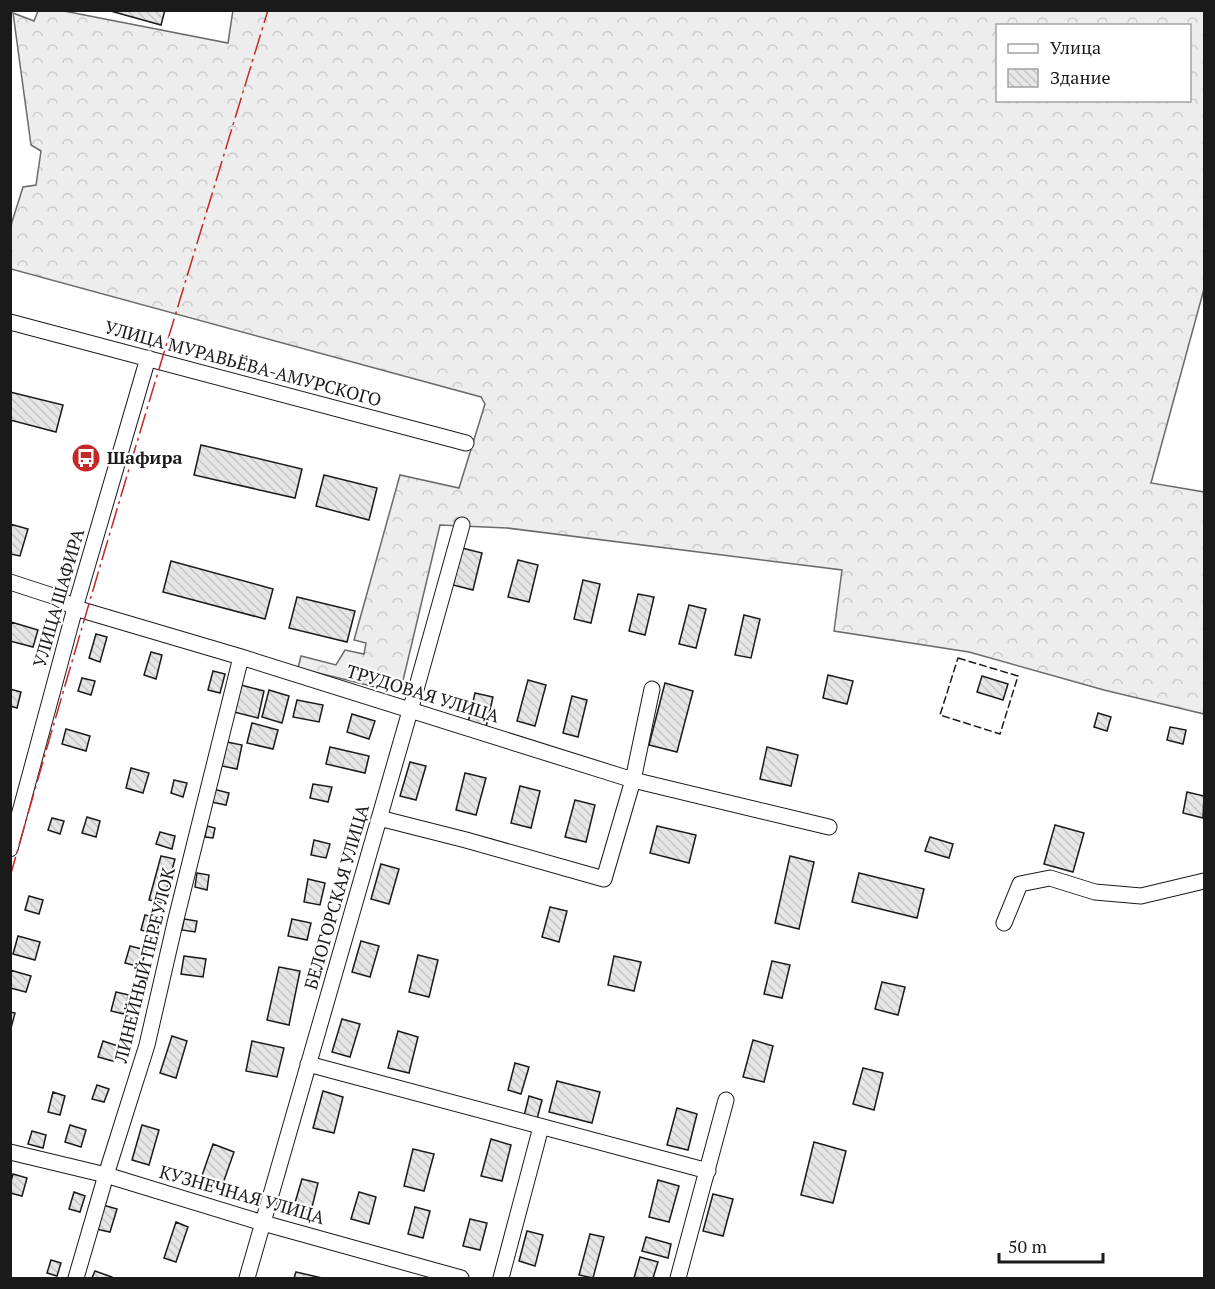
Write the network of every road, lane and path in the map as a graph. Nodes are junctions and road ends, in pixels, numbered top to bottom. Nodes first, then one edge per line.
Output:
1 (10, 322) edge
2 (148, 358) junction
3 (466, 443) dead end
4 (462, 525) dead end
5 (10, 582) edge
6 (75, 608) junction
7 (241, 657) junction
8 (652, 689) dead end
9 (410, 711) junction
10 (633, 780) junction
11 (380, 818) junction
12 (830, 828) dead end
13 (10, 849) edge
14 (1204, 881) edge
15 (1004, 923) dead end
16 (309, 1064) junction
17 (726, 1100) dead end
18 (541, 1127) junction
19 (10, 1152) edge
20 (708, 1171) junction
21 (106, 1175) junction
22 (263, 1223) junction
23 (76, 1278) edge
24 (247, 1278) edge
25 (461, 1278) edge
26 (501, 1278) edge
27 (678, 1278) edge

1 - 2 street, УЛИЦА МУРАВЬЁВА-АМУРСКОГО
2 - 3 street, УЛИЦА МУРАВЬЁВА-АМУРСКОГО
2 - 6 street, УЛИЦА ШАФИРА
4 - 9 street, БЕЛОГОРСКАЯ УЛИЦА
5 - 6 street, ТРУДОВАЯ УЛИЦА
6 - 7 street, ТРУДОВАЯ УЛИЦА
6 - 13 street, УЛИЦА ШАФИРА
7 - 9 street, ТРУДОВАЯ УЛИЦА
7 - 21 street, ЛИНЕЙНЫЙ ПЕРЕУЛОК
8 - 10 street
9 - 10 street, ТРУДОВАЯ УЛИЦА
9 - 11 street, БЕЛОГОРСКАЯ УЛИЦА
10 - 11 street
10 - 12 street, ТРУДОВАЯ УЛИЦА
11 - 16 street, БЕЛОГОРСКАЯ УЛИЦА
14 - 15 street
16 - 18 street
16 - 22 street, БЕЛОГОРСКАЯ УЛИЦА
17 - 20 street
18 - 20 street
18 - 26 street
19 - 21 street, КУЗНЕЧНАЯ УЛИЦА
20 - 27 street
21 - 22 street, КУЗНЕЧНАЯ УЛИЦА
21 - 23 street, ЛИНЕЙНЫЙ ПЕРЕУЛОК
22 - 24 street, БЕЛОГОРСКАЯ УЛИЦА
22 - 25 street, КУЗНЕЧНАЯ УЛИЦА

